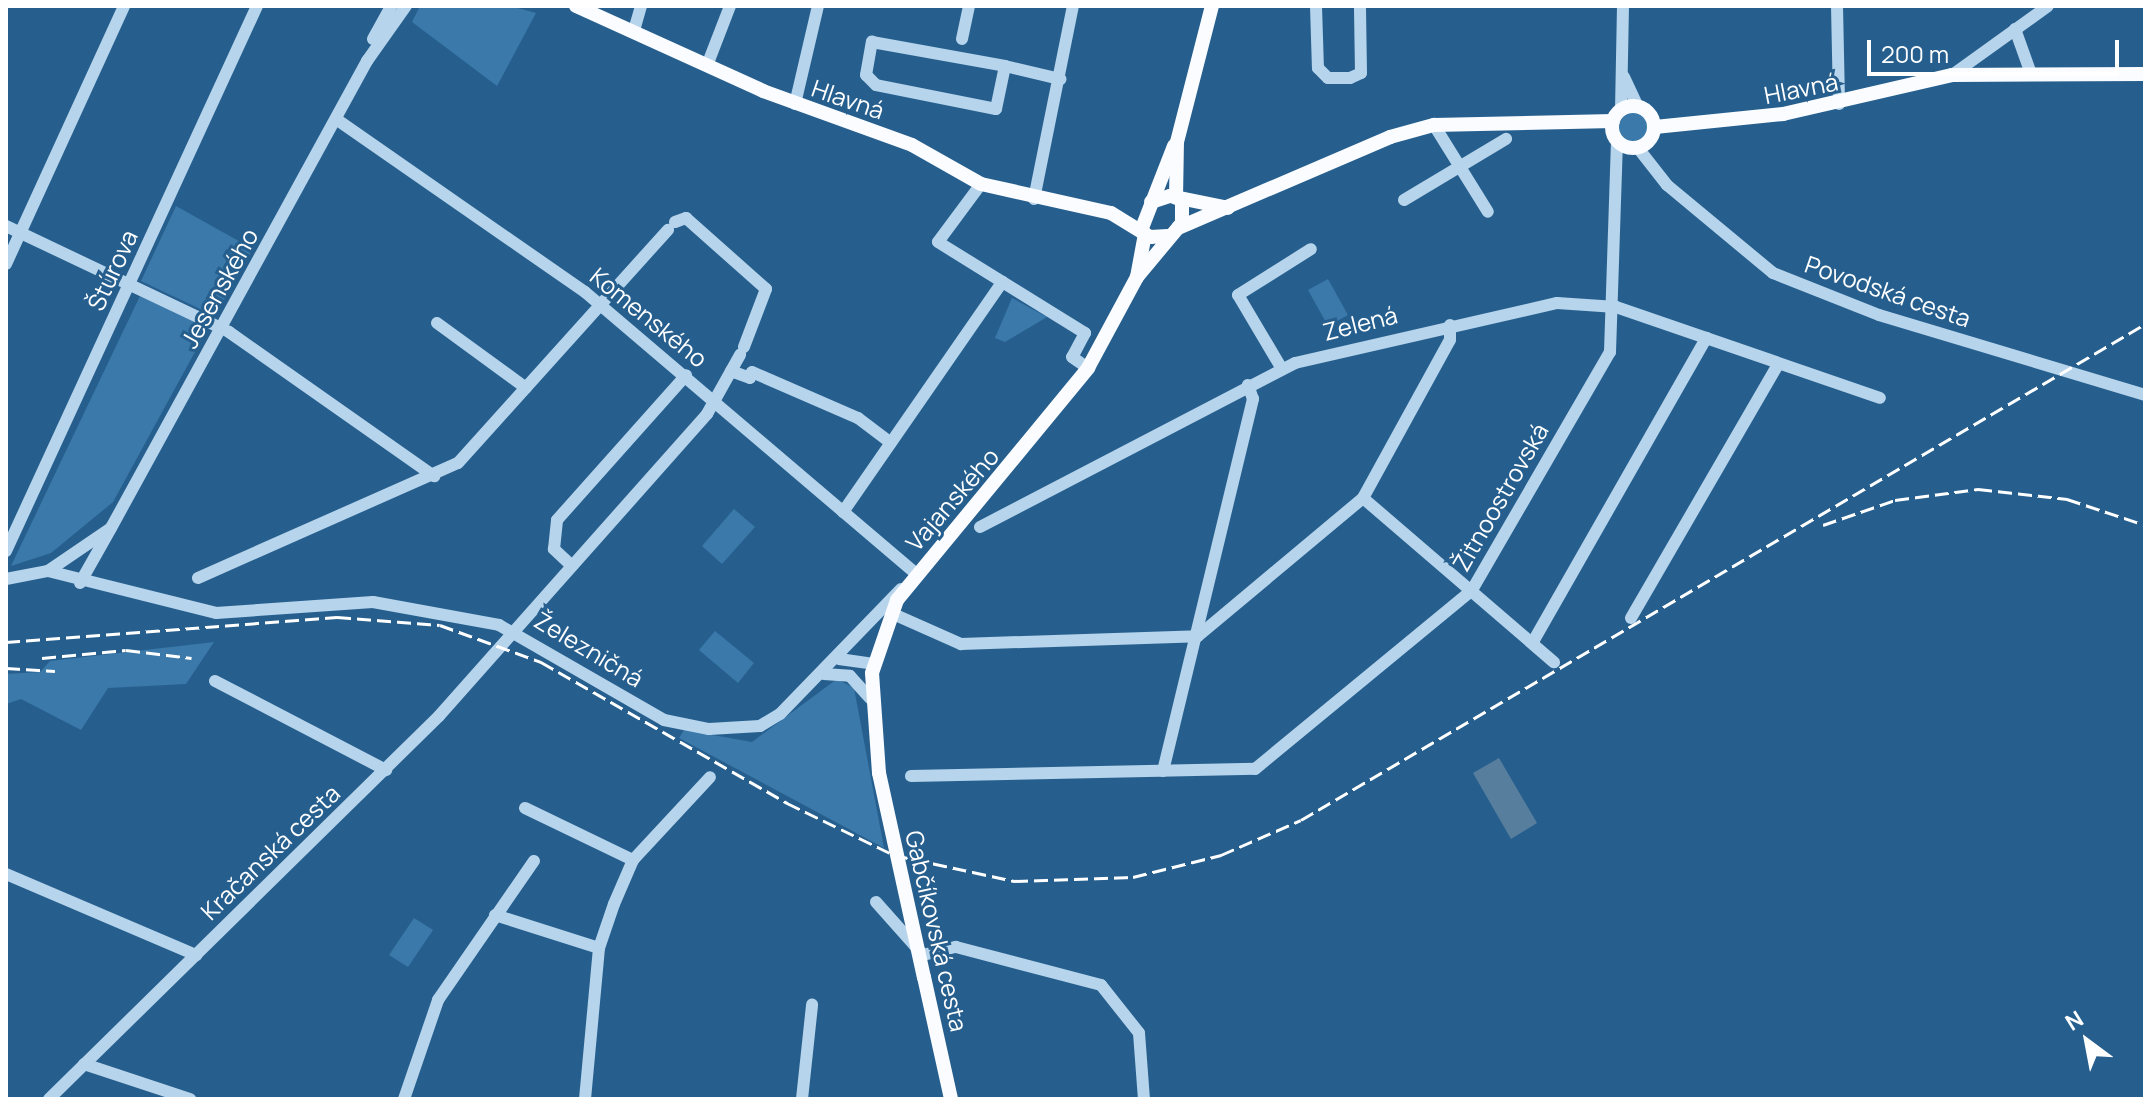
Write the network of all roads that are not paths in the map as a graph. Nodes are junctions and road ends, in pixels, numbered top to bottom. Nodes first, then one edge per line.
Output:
1 (124, 6) edge
2 (257, 6) edge
3 (391, 6) edge
4 (406, 6) edge
5 (576, 6) edge
6 (641, 6) edge
7 (730, 6) edge
8 (818, 6) edge
9 (969, 6) edge
10 (1073, 6) edge
11 (1212, 6) edge
12 (1316, 6) edge
13 (1360, 6) edge
14 (1623, 6) edge
15 (1837, 6) edge
16 (2048, 6) edge
17 (635, 27) junction
18 (2015, 29) junction
19 (962, 39) dead end
20 (367, 61) junction
21 (708, 63) junction
22 (1005, 66) junction
23 (2030, 71) junction
24 (1623, 74) junction
25 (2145, 74) edge
26 (1952, 75) junction
27 (1060, 79) junction
28 (795, 104) junction
29 (1839, 104) junction
30 (1638, 107) junction
31 (336, 119) junction
32 (1434, 125) junction
33 (1616, 127) junction
34 (1655, 127) junction
35 (1506, 139) dead end
36 (1177, 142) junction
37 (1639, 147) junction
38 (1621, 161) junction
39 (1460, 167) junction
40 (981, 184) junction
41 (1034, 199) junction
42 (1404, 200) dead end
43 (1179, 201) junction
44 (1148, 204) junction
45 (1228, 208) junction
46 (1488, 212) dead end
47 (1111, 213) junction
48 (6, 226) edge
49 (1143, 231) junction
50 (1173, 232) junction
51 (20, 233) junction
52 (1311, 249) dead end
53 (6, 264) edge
54 (1137, 277) junction
55 (1002, 282) junction
56 (129, 285) junction
57 (598, 303) junction
58 (1616, 307) junction
59 (437, 323) dead end
60 (1450, 325) junction
61 (222, 328) junction
62 (1706, 338) junction
63 (1778, 364) junction
64 (1088, 368) junction
65 (1282, 369) junction
66 (731, 371) junction
67 (686, 375) junction
68 (1248, 385) junction
69 (526, 388) junction
70 (2145, 395) edge
71 (1880, 398) dead end
72 (715, 401) junction
73 (891, 443) junction
74 (434, 476) junction
75 (1363, 498) junction
76 (843, 512) junction
77 (980, 527) dead end
78 (111, 528) junction
79 (6, 551) edge
80 (572, 566) junction
81 (48, 571) junction
82 (198, 578) dead end
83 (912, 578) junction
84 (6, 579) edge
85 (80, 583) junction
86 (1472, 590) junction
87 (891, 613) junction
88 (1631, 618) dead end
89 (516, 630) junction
90 (1198, 636) junction
91 (1534, 640) junction
92 (839, 659) junction
93 (1554, 662) dead end
94 (874, 664) junction
95 (824, 674) junction
96 (215, 681) dead end
97 (870, 698) junction
98 (386, 770) junction
99 (1163, 771) junction
100 (879, 773) joint
101 (911, 776) dead end
102 (710, 777) dead end
103 (525, 808) dead end
104 (633, 860) junction
105 (534, 861) dead end
106 (6, 874) edge
107 (876, 902) dead end
108 (495, 915) junction
109 (599, 948) junction
110 (196, 955) junction
111 (812, 1005) dead end
112 (84, 1064) junction
113 (49, 1099) edge
114 (190, 1099) edge
115 (404, 1099) edge
116 (585, 1099) edge
117 (802, 1099) edge
118 (951, 1099) edge
119 (1144, 1099) edge

1 - 51 street
2 - 56 street, Štúrova
3 - 20 street
4 - 20 street, Jesenského
5 - 17 main road, Hlavná
6 - 17 street
7 - 21 street
8 - 28 street
9 - 19 street
10 - 27 street
11 - 36 main road
12 - 13 street
14 - 24 street, Žitnoostrovská
15 - 29 street
16 - 18 street
17 - 21 main road, Hlavná
18 - 23 street
18 - 26 street
20 - 31 street, Jesenského
21 - 28 main road, Hlavná
22 - 22 street
22 - 27 street
23 - 25 main road, Hlavná
23 - 26 main road, Hlavná
24 - 30 street
24 - 33 street, Žitnoostrovská
26 - 29 main road, Hlavná
27 - 41 street
28 - 40 main road, Hlavná
29 - 34 main road, Hlavná
30 - 33 main road
30 - 34 main road
31 - 57 street, Komenského
31 - 61 street, Jesenského
32 - 33 main road
32 - 39 street
32 - 45 main road
33 - 37 main road
33 - 38 street, Žitnoostrovská
34 - 37 main road
35 - 39 street
36 - 43 main road
36 - 44 main road
37 - 38 street
37 - 70 street, Povodská cesta
38 - 58 street, Žitnoostrovská
39 - 42 street
39 - 46 street
40 - 41 main road, Hlavná
40 - 55 street
41 - 47 main road, Hlavná
43 - 44 main road
43 - 45 main road
43 - 50 main road
44 - 47 main road
44 - 49 main road
45 - 50 main road
47 - 49 main road
48 - 51 street
49 - 50 main road
49 - 54 main road
50 - 54 main road
51 - 53 street
51 - 56 street
52 - 65 street
54 - 64 main road, Vajanského
55 - 64 street
55 - 73 street
56 - 61 street
56 - 79 street, Štúrova
57 - 66 street, Kračanská cesta
57 - 67 street, Komenského
57 - 69 street
58 - 60 street, Zelená
58 - 62 street, Zelená
58 - 86 street, Žitnoostrovská
59 - 69 street
60 - 65 street, Zelená
60 - 75 street
61 - 74 street
61 - 78 street, Jesenského
62 - 63 street, Zelená
62 - 91 street
63 - 71 street, Zelená
63 - 88 street
64 - 83 main road, Vajanského
65 - 68 street, Zelená
66 - 72 street, Kračanská cesta
66 - 73 street
67 - 72 street, Komenského
67 - 80 street
68 - 77 street, Zelená
68 - 90 street
69 - 74 street
72 - 76 street, Komenského
72 - 80 street, Kračanská cesta
73 - 76 street
74 - 82 street
75 - 86 street
75 - 90 street
76 - 83 street, Komenského
78 - 81 street, Jesenského
78 - 85 street
80 - 89 street, Kračanská cesta
81 - 84 street
81 - 85 street, Železničná
83 - 87 main road, Vajanského
83 - 92 street, Železničná
85 - 89 street, Železničná
86 - 91 street
86 - 99 street, Žitnoostrovská
87 - 90 street
87 - 94 main road, Vajanského
89 - 95 street, Železničná
89 - 98 street, Kračanská cesta
90 - 99 street
91 - 93 street
92 - 94 street
92 - 95 street, Železničná
94 - 97 main road, Vajanského
95 - 97 street
96 - 98 street
97 - 100 main road, Vajanského
98 - 110 street, Kračanská cesta
99 - 101 street, Žitnoostrovská
100 - 118 main road, Gabčíkovská cesta, bridge
102 - 104 street
103 - 104 street
104 - 109 street
105 - 108 street
106 - 110 street
107 - 119 street
108 - 109 street
108 - 115 street
109 - 116 street
110 - 112 street, Kračanská cesta
111 - 117 street
112 - 113 street, Kračanská cesta
112 - 114 street

